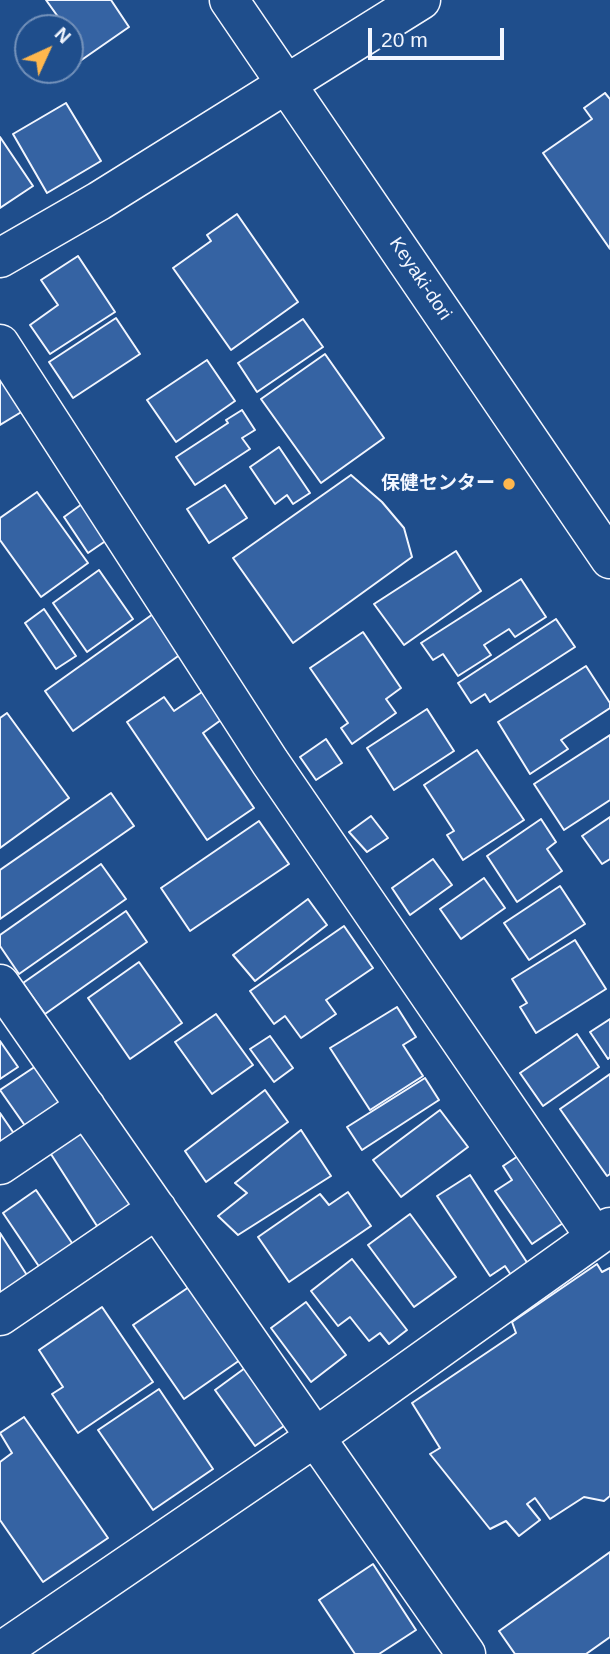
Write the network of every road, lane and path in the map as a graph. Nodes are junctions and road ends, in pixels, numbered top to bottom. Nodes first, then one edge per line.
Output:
1 (229, 0) edge
2 (421, 0) edge
3 (287, 84) junction
4 (0, 258) edge
5 (0, 344) edge
6 (610, 559) edge
7 (0, 984) edge
8 (86, 1107) junction
9 (0, 1165) edge
10 (157, 1209) junction
11 (602, 1232) edge
12 (0, 1316) edge
13 (317, 1436) junction
14 (0, 1652) edge
15 (466, 1654) edge

1 - 3 street, Keyaki-dori
2 - 3 street
3 - 4 street
3 - 6 street, Keyaki-dori
5 - 11 street
7 - 8 street
8 - 9 street
8 - 10 street
10 - 12 street
10 - 13 street
11 - 13 street
13 - 14 street
13 - 15 street

